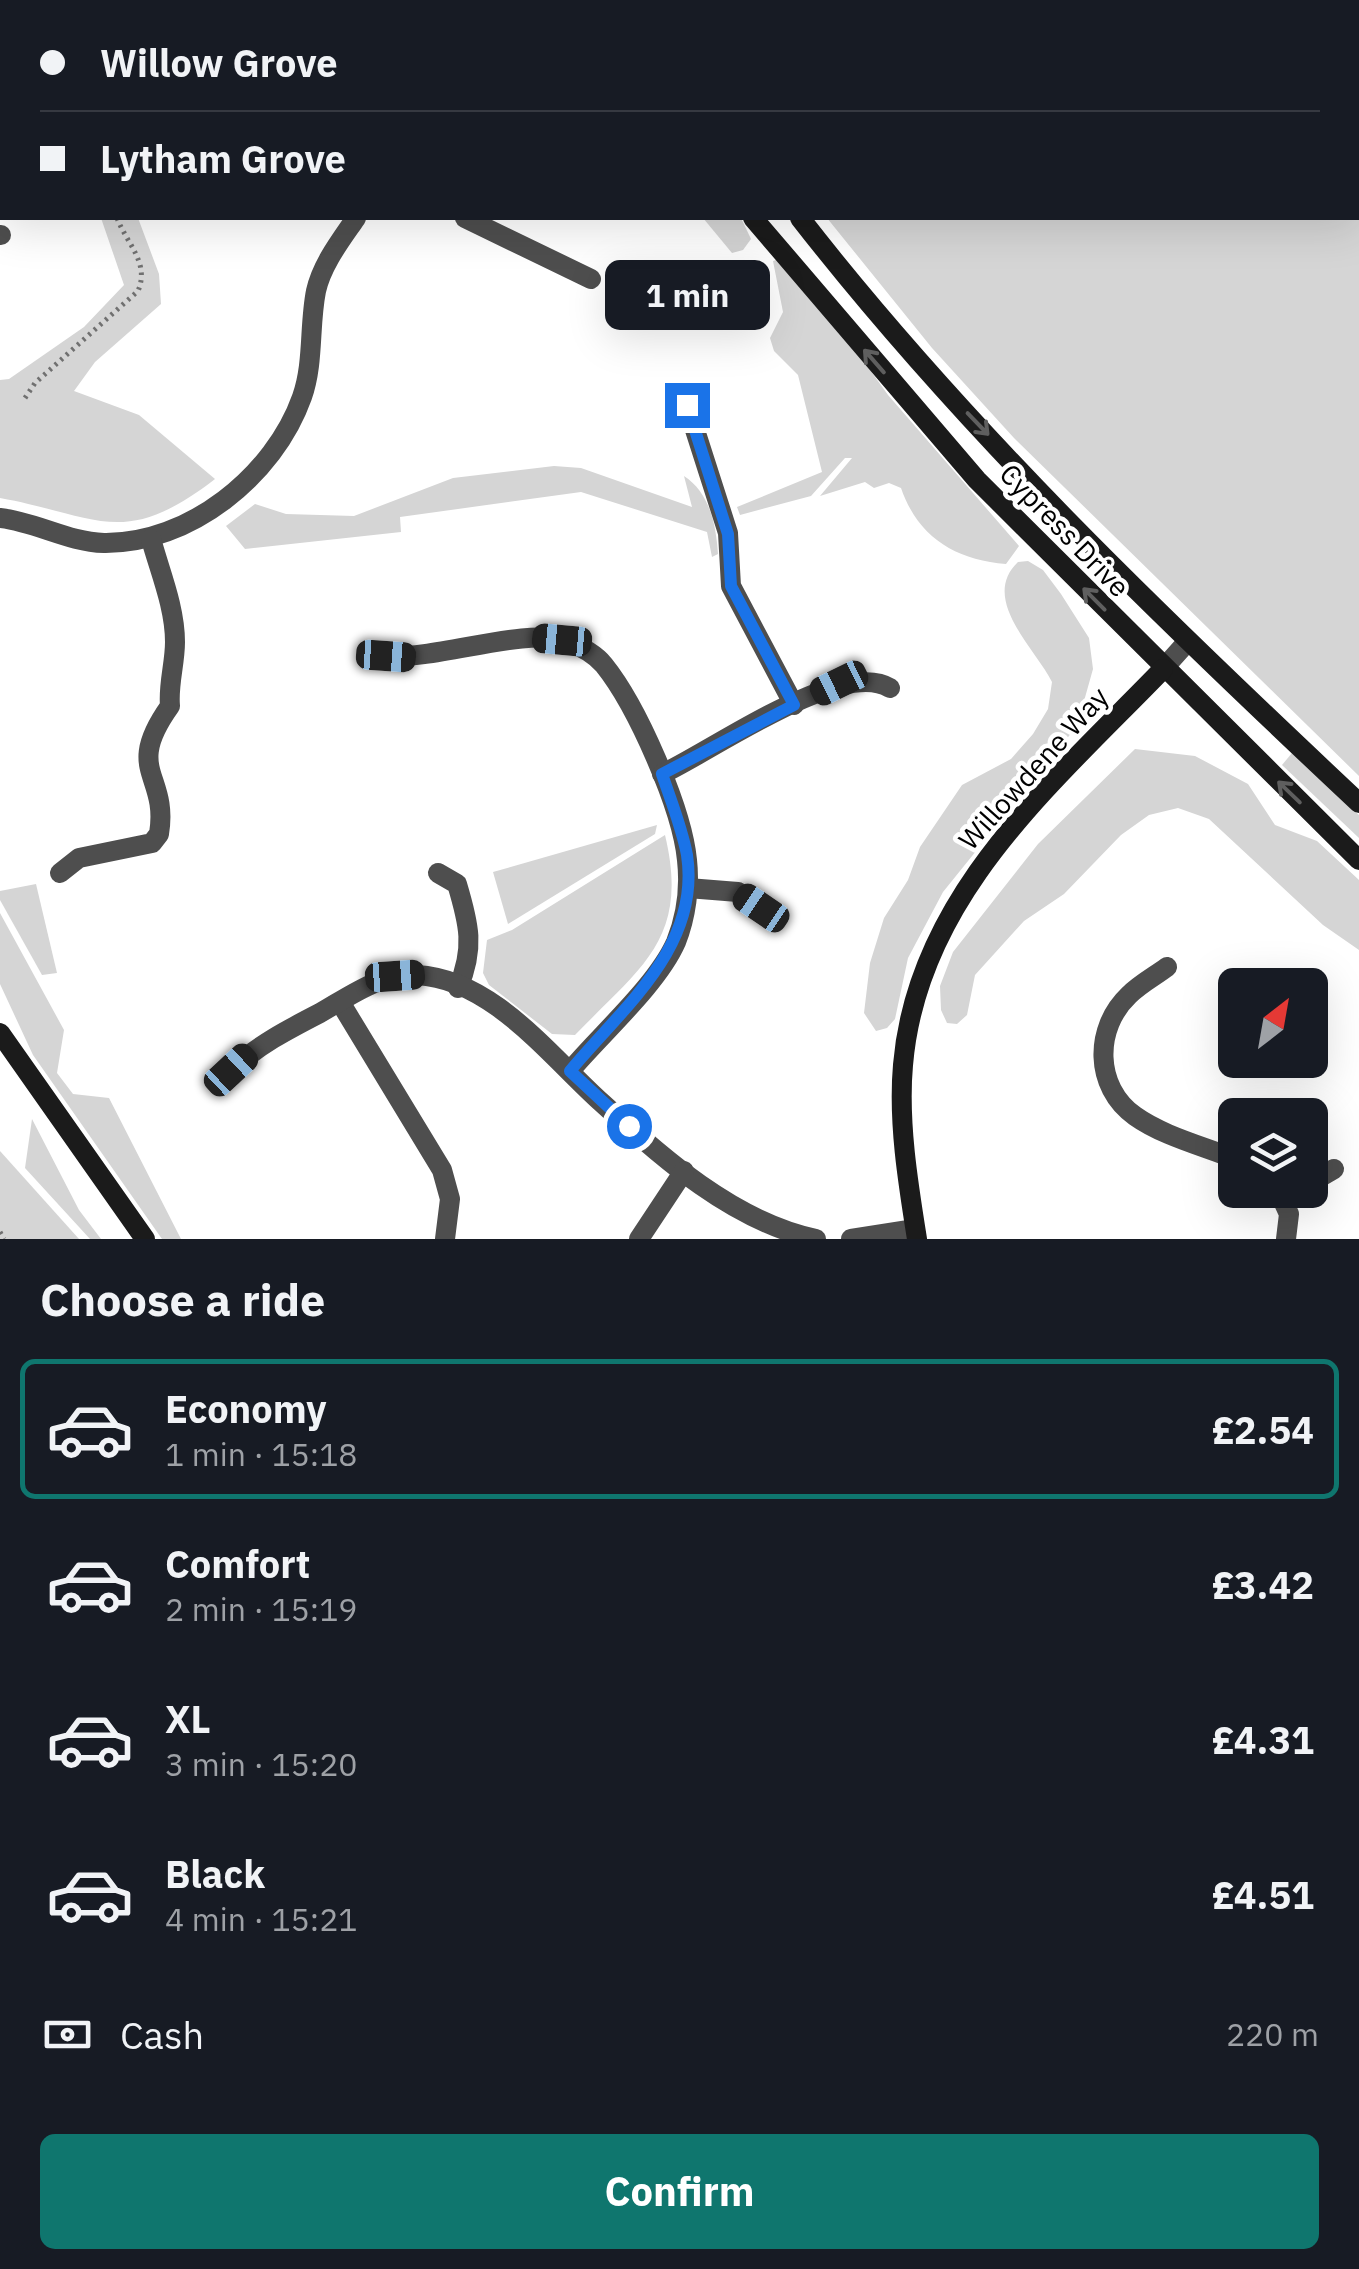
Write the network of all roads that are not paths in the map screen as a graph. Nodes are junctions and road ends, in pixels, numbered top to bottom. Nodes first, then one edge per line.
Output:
1 (355, 220) edge
2 (469, 220) edge
3 (755, 220) edge
4 (802, 220) edge
5 (591, 279) dead end
6 (687, 405) dead end
7 (0, 518) edge
8 (151, 539) junction
9 (1188, 641) junction
10 (386, 656) dead end
11 (1163, 669) junction
12 (890, 688) dead end
13 (794, 705) junction
14 (662, 774) junction
15 (1359, 803) edge
16 (1359, 860) edge
17 (60, 872) dead end
18 (438, 873) dead end
19 (688, 888) junction
20 (761, 908) dead end
21 (1167, 967) dead end
22 (458, 988) junction
23 (340, 1002) junction
24 (0, 1033) edge
25 (231, 1070) dead end
26 (570, 1071) junction
27 (1218, 1151) edge
28 (1334, 1169) dead end
29 (684, 1171) junction
30 (1328, 1172) edge
31 (1288, 1208) edge
32 (916, 1234) edge
33 (145, 1239) edge
34 (446, 1239) edge
35 (640, 1239) edge
36 (816, 1239) edge
37 (851, 1239) edge
38 (1286, 1239) edge

1 - 8 street
2 - 5 street
11 -> 3 street, Cypress Drive
4 -> 9 street, Cypress Drive
6 - 13 street
7 - 8 street
8 - 17 street
9 - 11 street, Willowdene Way
9 - 15 street, Cypress Drive
10 - 14 street
16 -> 11 street, Cypress Drive
11 - 32 street, Willowdene Way
12 - 13 street
13 - 14 street
14 - 19 street
18 - 22 street
19 - 20 street
19 - 26 street
21 - 27 street
22 - 23 street
22 - 26 street
23 - 25 street
23 - 34 street
24 - 33 street
26 - 29 street
28 - 30 street
29 - 35 street
29 - 36 street
31 - 38 street
32 - 37 street

